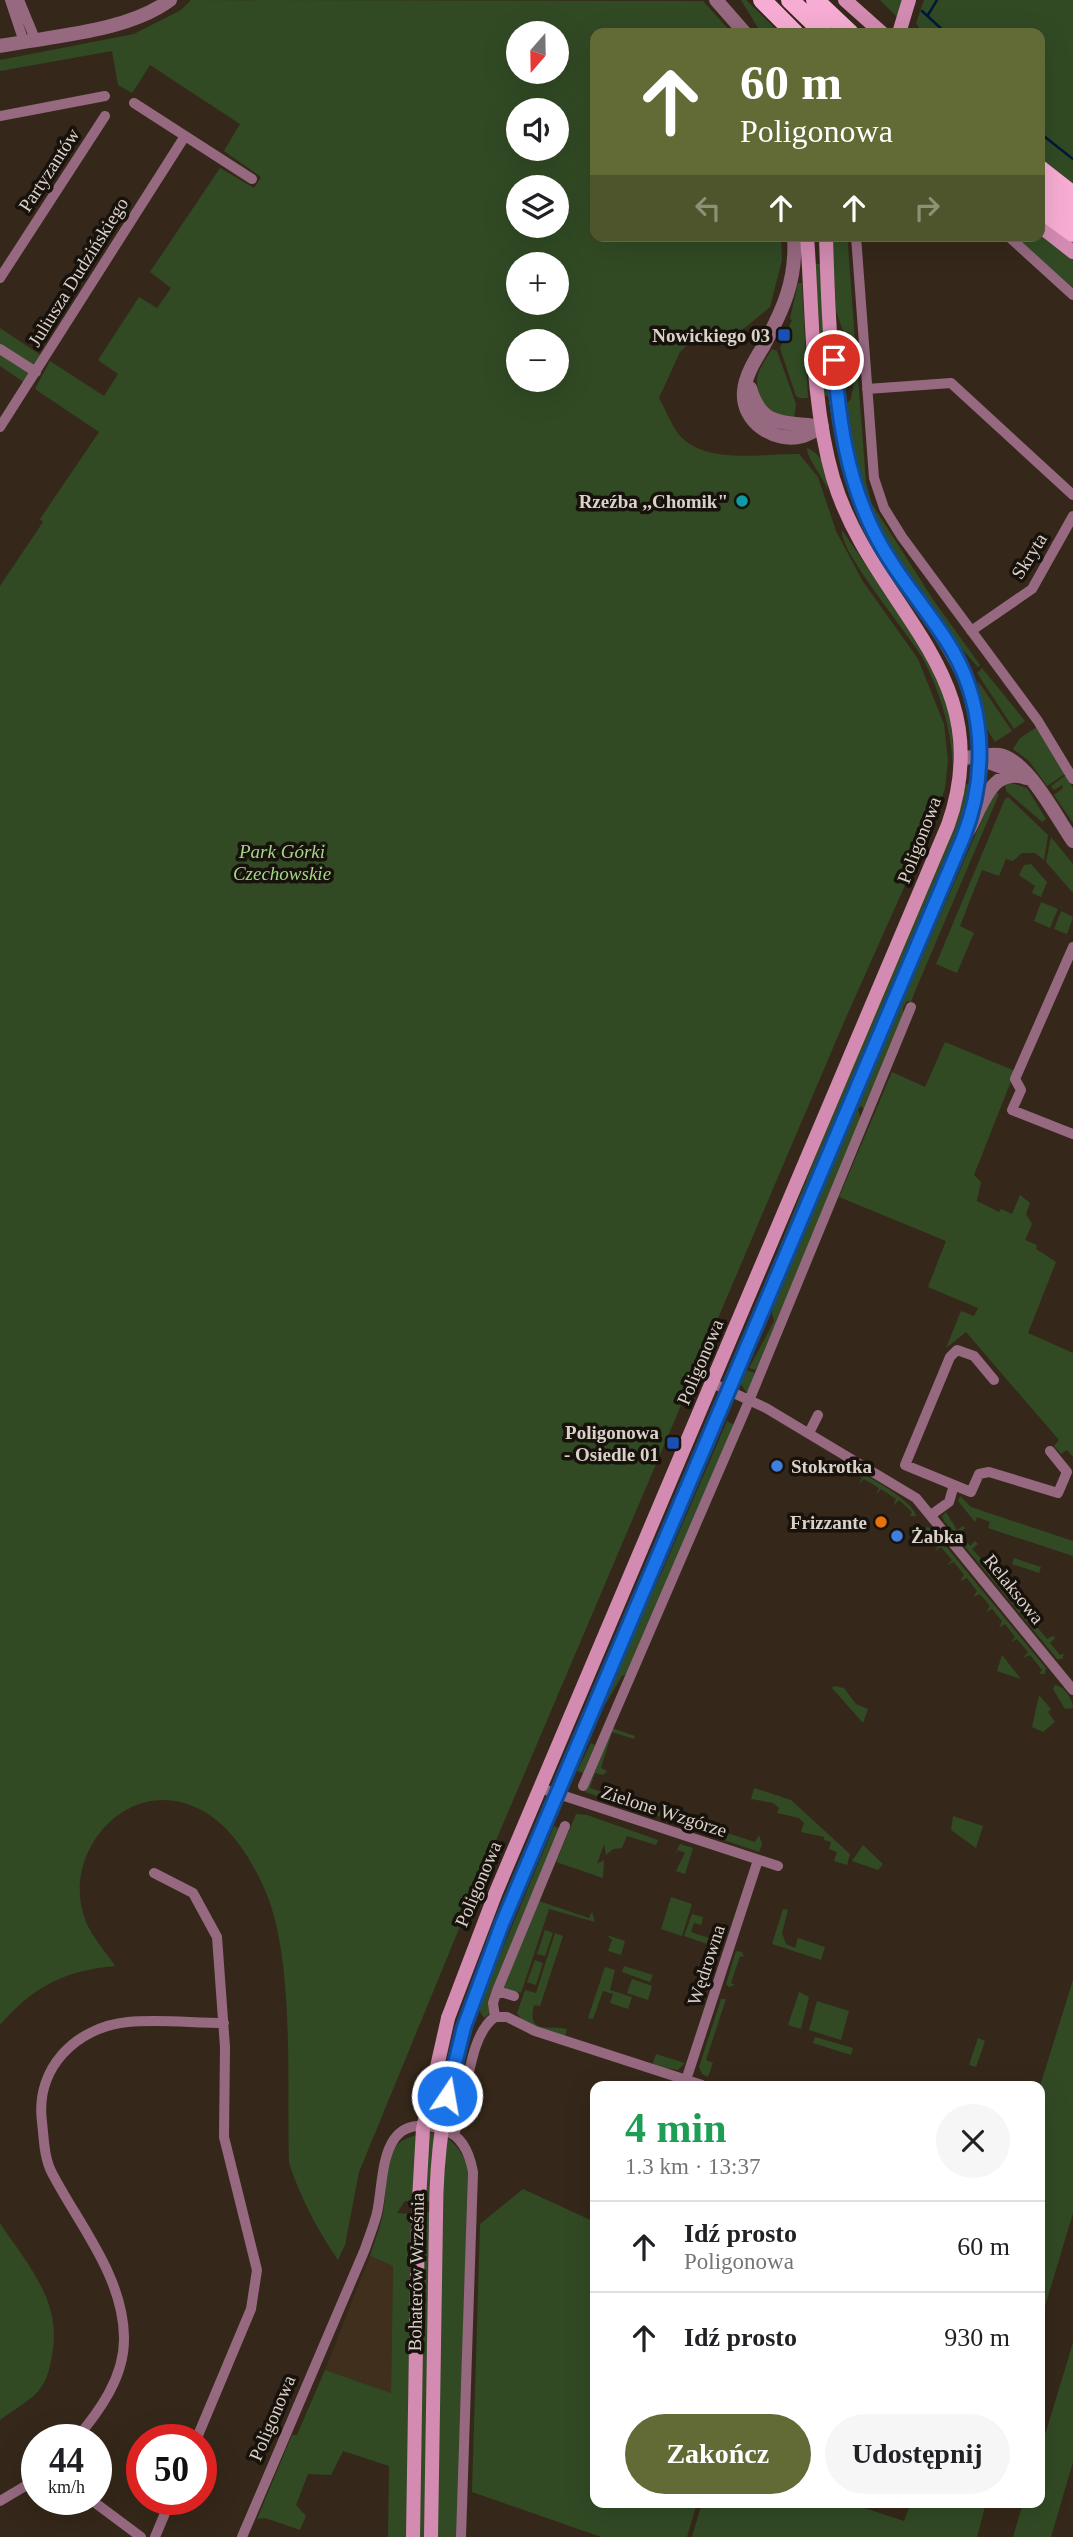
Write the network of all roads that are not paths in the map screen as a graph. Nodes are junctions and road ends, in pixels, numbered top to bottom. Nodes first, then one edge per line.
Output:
1 (10, 0) edge
2 (19, 0) edge
3 (170, 0) edge
4 (716, 0) edge
5 (762, 0) edge
6 (790, 0) edge
7 (816, 0) edge
8 (847, 0) edge
9 (909, 0) edge
10 (741, 28) edge
11 (790, 28) edge
12 (819, 28) edge
13 (819, 28) edge
14 (845, 28) edge
15 (877, 28) edge
16 (901, 28) edge
17 (29, 40) junction
18 (0, 46) edge
19 (105, 96) dead end
20 (134, 103) dead end
21 (0, 116) edge
22 (105, 116) dead end
23 (186, 136) junction
24 (1045, 173) edge
25 (252, 179) dead end
26 (1045, 194) edge
27 (1073, 195) edge
28 (1045, 213) edge
29 (1073, 215) edge
30 (1045, 230) edge
31 (1073, 233) edge
32 (794, 242) edge
33 (807, 242) edge
34 (826, 242) edge
35 (856, 242) edge
36 (1015, 242) edge
37 (1073, 252) edge
38 (0, 278) edge
39 (1073, 295) edge
40 (0, 349) edge
41 (36, 372) junction
42 (867, 389) junction
43 (840, 425) junction
44 (0, 427) edge
45 (822, 427) junction
46 (1073, 495) edge
47 (1073, 516) edge
48 (971, 631) junction
49 (1073, 752) edge
50 (962, 758) junction
51 (980, 759) junction
52 (1063, 761) junction
53 (1073, 779) edge
54 (1031, 783) junction
55 (963, 838) junction
56 (1073, 841) edge
57 (1073, 947) edge
58 (911, 1007) dead end
59 (1073, 1134) edge
60 (994, 1380) dead end
61 (712, 1383) junction
62 (728, 1389) junction
63 (749, 1400) junction
64 (818, 1415) dead end
65 (808, 1433) junction
66 (1051, 1451) dead end
67 (954, 1486) junction
68 (931, 1515) junction
69 (1073, 1690) edge
70 (583, 1786) dead end
71 (540, 1787) junction
72 (557, 1794) junction
73 (565, 1826) dead end
74 (758, 1860) junction
75 (778, 1866) dead end
76 (154, 1873) dead end
77 (497, 1991) junction
78 (514, 1996) dead end
79 (470, 2011) joint
80 (495, 2017) junction
81 (448, 2018) joint
82 (224, 2023) junction
83 (686, 2080) junction
84 (689, 2081) edge
85 (454, 2134) junction
86 (86, 2424) edge
87 (202, 2424) edge
88 (21, 2489) edge
89 (0, 2501) edge
90 (111, 2515) edge
91 (164, 2515) edge
92 (141, 2537) edge
93 (155, 2537) edge
94 (242, 2537) edge
95 (412, 2537) edge
96 (431, 2537) edge
97 (461, 2537) edge

1 - 17 street
2 - 17 street
3 - 17 street
4 - 10 street
5 - 11 main road
6 - 12 main road, bridge
7 - 14 main road, bridge
8 - 13 main road
8 - 15 main road
9 - 16 main road
17 - 18 street
19 - 21 street
20 - 23 street
22 - 38 street, Partyzantów
23 - 25 street
23 - 41 street, Juliusza Dudzińskiego
24 - 27 main road
26 - 29 main road
28 - 31 main road
30 - 37 main road
32 - 45 street
33 - 45 main road, Poligonowa
34 - 43 main road, Poligonowa
35 - 42 street
36 - 39 street
40 - 41 street
41 - 44 street, Juliusza Dudzińskiego
42 - 46 street
42 - 48 street
43 - 45 street
43 - 51 main road, Poligonowa
45 - 50 main road, Poligonowa
47 - 48 street, Skryta
48 - 52 street
49 - 52 street
50 - 51 street
50 - 61 main road, Poligonowa
51 - 54 street
51 - 55 main road, Poligonowa
52 - 53 street
54 - 55 street
54 - 56 street
55 - 62 main road, Poligonowa
57 - 59 street
58 - 63 street
60 - 67 street
61 - 62 street, Relaksowa
61 - 71 main road, Poligonowa
62 - 63 street, Relaksowa
62 - 72 main road, Poligonowa
63 - 65 street, Relaksowa
63 - 70 street
64 - 65 street
65 - 68 street, Relaksowa
66 - 67 street
67 - 68 street
68 - 69 street, Relaksowa
71 - 72 street, Zielone Wzgórze
71 - 81 main road, Poligonowa
72 - 74 street, Zielone Wzgórze
72 - 79 main road, Poligonowa
73 - 77 street
74 - 75 street, Zielone Wzgórze
74 - 83 street, Wędrowna
76 - 82 street
77 - 78 street
77 - 80 street
79 - 96 main road, Bohaterów Września, bridge
80 - 83 street
80 - 85 street
81 - 95 main road, Bohaterów Września, bridge
82 - 86 street
82 - 87 street
83 - 84 street
85 - 94 street, Poligonowa
85 - 97 street
88 - 89 street
90 - 92 street
91 - 93 street

